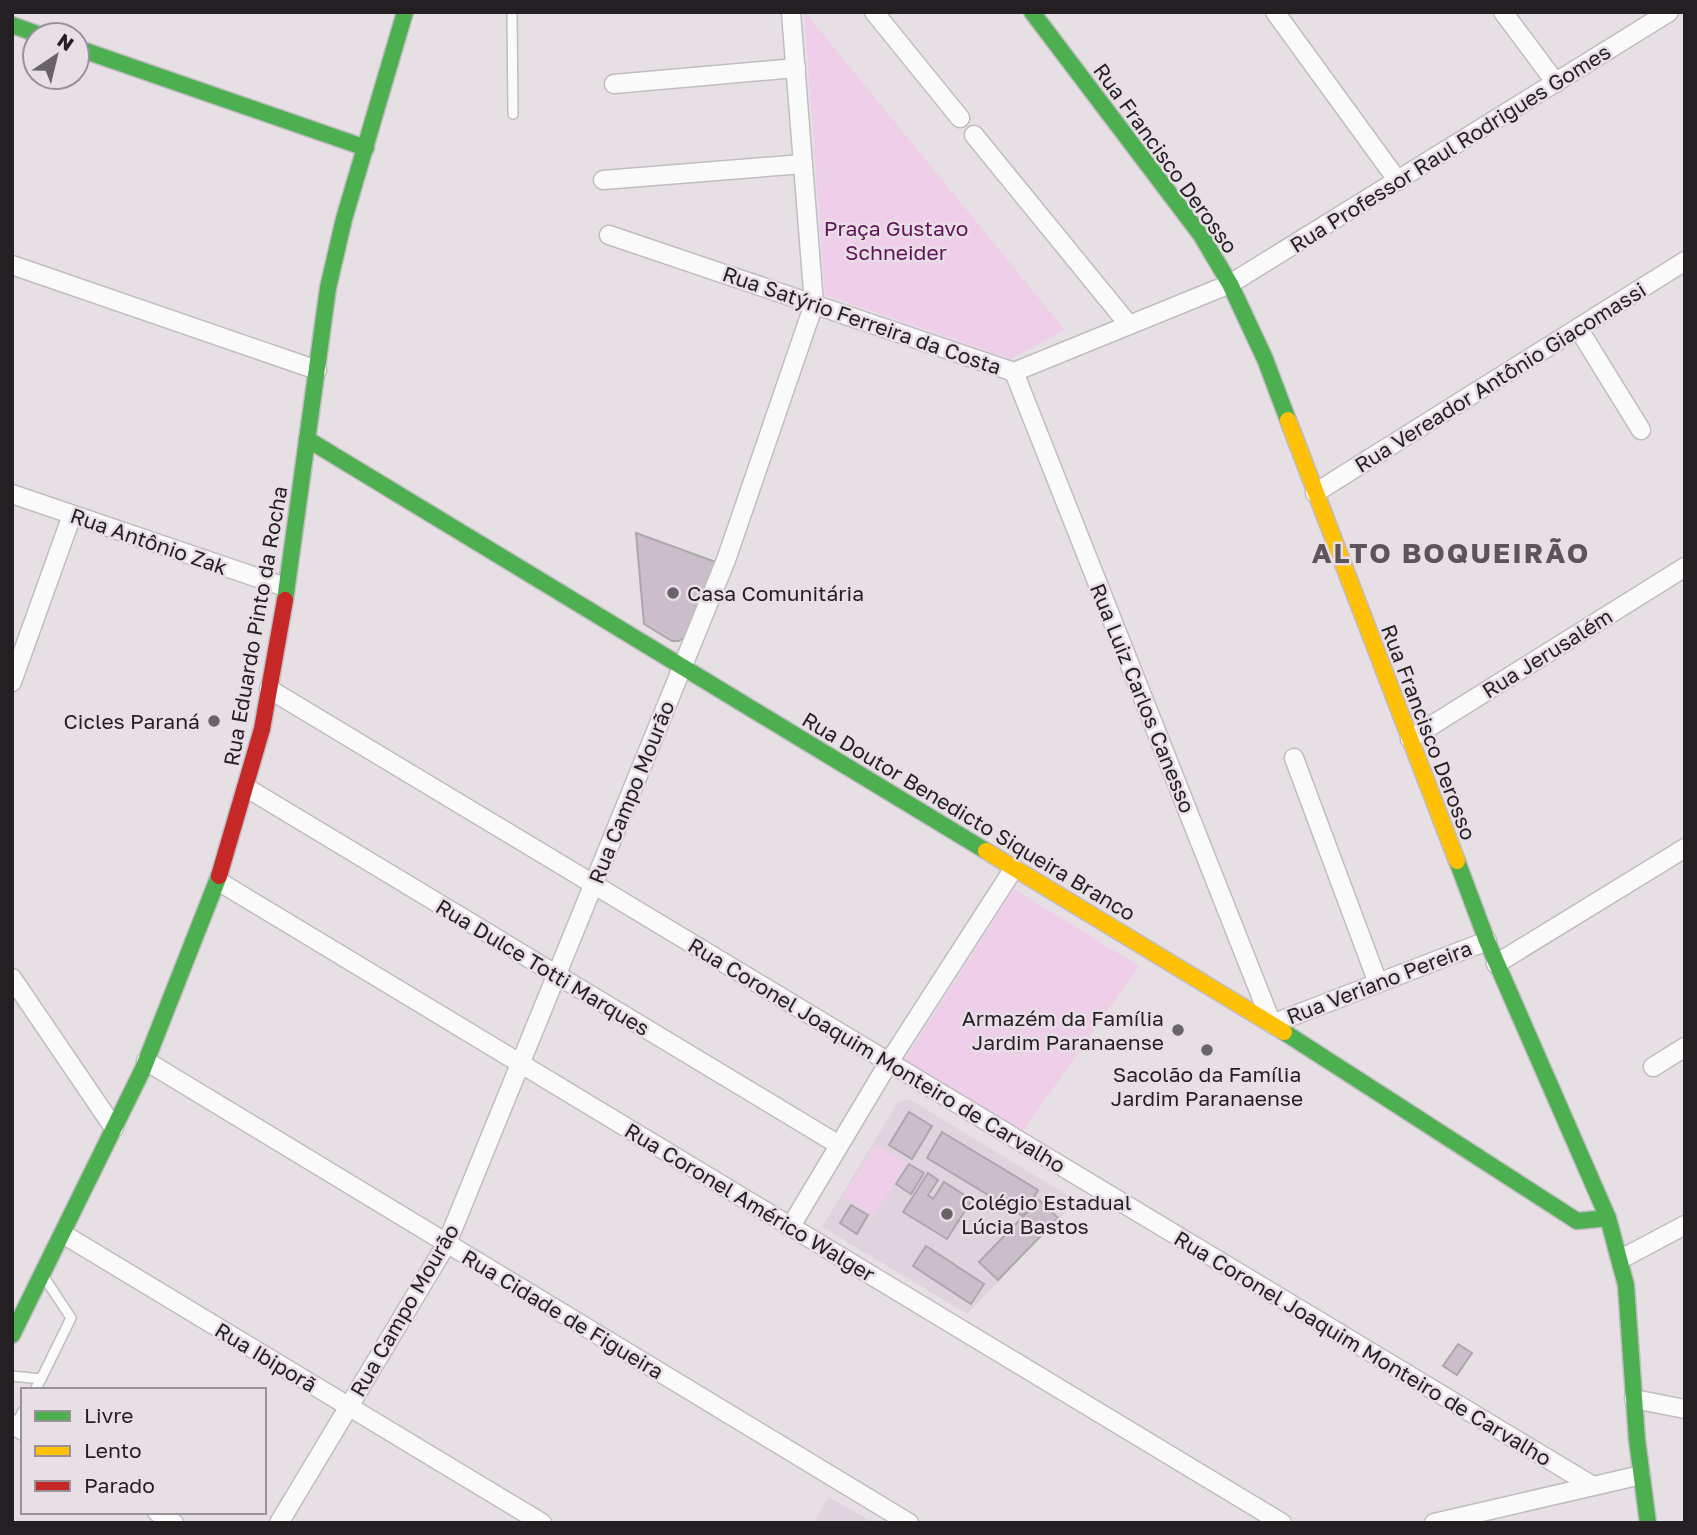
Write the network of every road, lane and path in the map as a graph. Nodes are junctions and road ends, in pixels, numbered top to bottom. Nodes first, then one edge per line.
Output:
1 (405, 12) edge
2 (512, 12) edge
3 (791, 12) edge
4 (874, 12) edge
5 (1032, 12) edge
6 (1275, 12) edge
7 (1503, 12) edge
8 (1670, 12) edge
9 (91, 53) edge
10 (796, 68) junction
11 (1556, 83) junction
12 (614, 84) dead end
13 (513, 114) dead end
14 (960, 118) dead end
15 (974, 135) dead end
16 (366, 148) junction
17 (803, 164) junction
18 (603, 180) dead end
19 (1398, 181) junction
20 (610, 235) dead end
21 (1685, 261) edge
22 (12, 265) edge
23 (1230, 284) junction
24 (814, 304) junction
25 (1129, 325) junction
26 (1578, 328) junction
27 (317, 370) junction
28 (1014, 372) junction
29 (1641, 430) dead end
30 (307, 439) junction
31 (1315, 493) junction
32 (12, 495) edge
33 (72, 515) junction
34 (1685, 567) edge
35 (285, 587) junction
36 (682, 666) junction
37 (12, 682) edge
38 (269, 689) junction
39 (1410, 739) junction
40 (1294, 758) dead end
41 (247, 788) junction
42 (1685, 848) edge
43 (1014, 868) junction
44 (218, 881) junction
45 (593, 884) junction
46 (1487, 941) junction
47 (1496, 964) junction
48 (556, 975) junction
49 (12, 978) edge
50 (1378, 983) junction
51 (1272, 1024) junction
52 (1685, 1047) edge
53 (146, 1061) junction
54 (889, 1062) junction
55 (520, 1063) junction
56 (1653, 1067) dead end
57 (114, 1128) junction
58 (839, 1145) junction
59 (1608, 1218) junction
60 (1685, 1225) edge
61 (791, 1226) junction
62 (63, 1234) junction
63 (447, 1243) junction
64 (1621, 1259) junction
65 (42, 1275) junction
66 (12, 1335) edge
67 (12, 1376) edge
68 (41, 1379) junction
69 (36, 1388) edge
70 (1634, 1399) junction
71 (349, 1406) junction
72 (1685, 1409) edge
73 (1641, 1475) junction
74 (1593, 1486) junction
75 (279, 1523) edge
76 (542, 1523) edge
77 (909, 1523) edge
78 (1282, 1523) edge
79 (1434, 1523) edge
80 (1648, 1523) edge

1 - 16 street, Rua Eduardo Pinto da Rocha
2 - 13 lane
3 - 10 street, Rua Campo Mourão
4 - 14 street
5 - 23 street, Rua Francisco Derosso
6 - 19 street
7 - 11 street
8 - 11 street, Rua Professor Raul Rodrigues Gomes
9 - 16 street
10 - 12 street
10 - 17 street, Rua Campo Mourão
11 - 19 street, Rua Professor Raul Rodrigues Gomes
15 - 25 street
16 - 27 street, Rua Eduardo Pinto da Rocha
17 - 18 street
17 - 24 street, Rua Campo Mourão
19 - 23 street, Rua Professor Raul Rodrigues Gomes
20 - 24 street, Rua Satýrio Ferreira da Costa
21 - 26 street, Rua Vereador Antônio Giacomassi
22 - 27 street
23 - 25 street, Rua Satýrio Ferreira da Costa
23 - 31 street, Rua Francisco Derosso
24 - 28 street, Rua Satýrio Ferreira da Costa
24 - 36 street, Rua Campo Mourão
25 - 28 street, Rua Satýrio Ferreira da Costa
26 - 29 street
26 - 31 street, Rua Vereador Antônio Giacomassi
27 - 30 street, Rua Eduardo Pinto da Rocha
28 - 51 street, Rua Luiz Carlos Canesso
30 - 35 street, Rua Eduardo Pinto da Rocha
30 - 36 street, Rua Doutor Benedicto Siqueira Branco
31 - 39 street, Rua Francisco Derosso
32 - 33 street, Rua Antônio Zak
33 - 35 street, Rua Antônio Zak
33 - 37 street
34 - 39 street, Rua Jerusalém
35 - 38 street, Rua Eduardo Pinto da Rocha
36 - 43 street, Rua Doutor Benedicto Siqueira Branco
36 - 45 street, Rua Campo Mourão
38 - 41 street, Rua Eduardo Pinto da Rocha
38 - 45 street, Rua Coronel Joaquim Monteiro de Carvalho
39 - 46 street, Rua Francisco Derosso
40 - 50 street
41 - 44 street, Rua Eduardo Pinto da Rocha
41 - 48 street, Rua Dulce Totti Marques
42 - 47 street
43 - 51 street, Rua Doutor Benedicto Siqueira Branco
43 - 54 street
44 - 53 street, Rua Eduardo Pinto da Rocha
44 - 55 street, Rua Coronel Américo Walger
45 - 48 street, Rua Campo Mourão
45 - 54 street, Rua Coronel Joaquim Monteiro de Carvalho
46 - 47 street, Rua Francisco Derosso
46 - 50 street, Rua Veriano Pereira
47 - 59 street, Rua Francisco Derosso
48 - 55 street, Rua Campo Mourão
48 - 58 street, Rua Dulce Totti Marques
49 - 57 street
50 - 51 street, Rua Veriano Pereira
51 - 59 street, Rua Doutor Benedicto Siqueira Branco
52 - 56 street
53 - 57 street, Rua Eduardo Pinto da Rocha
53 - 63 street, Rua Cidade de Figueira
54 - 58 street
54 - 74 street, Rua Coronel Joaquim Monteiro de Carvalho
55 - 61 street, Rua Coronel Américo Walger
55 - 63 street, Rua Campo Mourão
57 - 62 street, Rua Eduardo Pinto da Rocha
58 - 61 street
59 - 64 street, Rua Francisco Derosso
60 - 64 street
61 - 78 street, Rua Coronel Américo Walger
62 - 65 street, Rua Eduardo Pinto da Rocha
62 - 71 street, Rua Ibiporã
63 - 71 street, Rua Campo Mourão
63 - 77 street, Rua Cidade de Figueira
64 - 70 street, Rua Francisco Derosso
65 - 66 street, Rua Eduardo Pinto da Rocha
65 - 68 lane
67 - 68 lane
68 - 69 lane
70 - 72 street
70 - 73 street, Rua Francisco Derosso
71 - 75 street, Rua Campo Mourão
71 - 76 street, Rua Ibiporã
73 - 74 street
73 - 80 street, Rua Francisco Derosso
74 - 79 street

